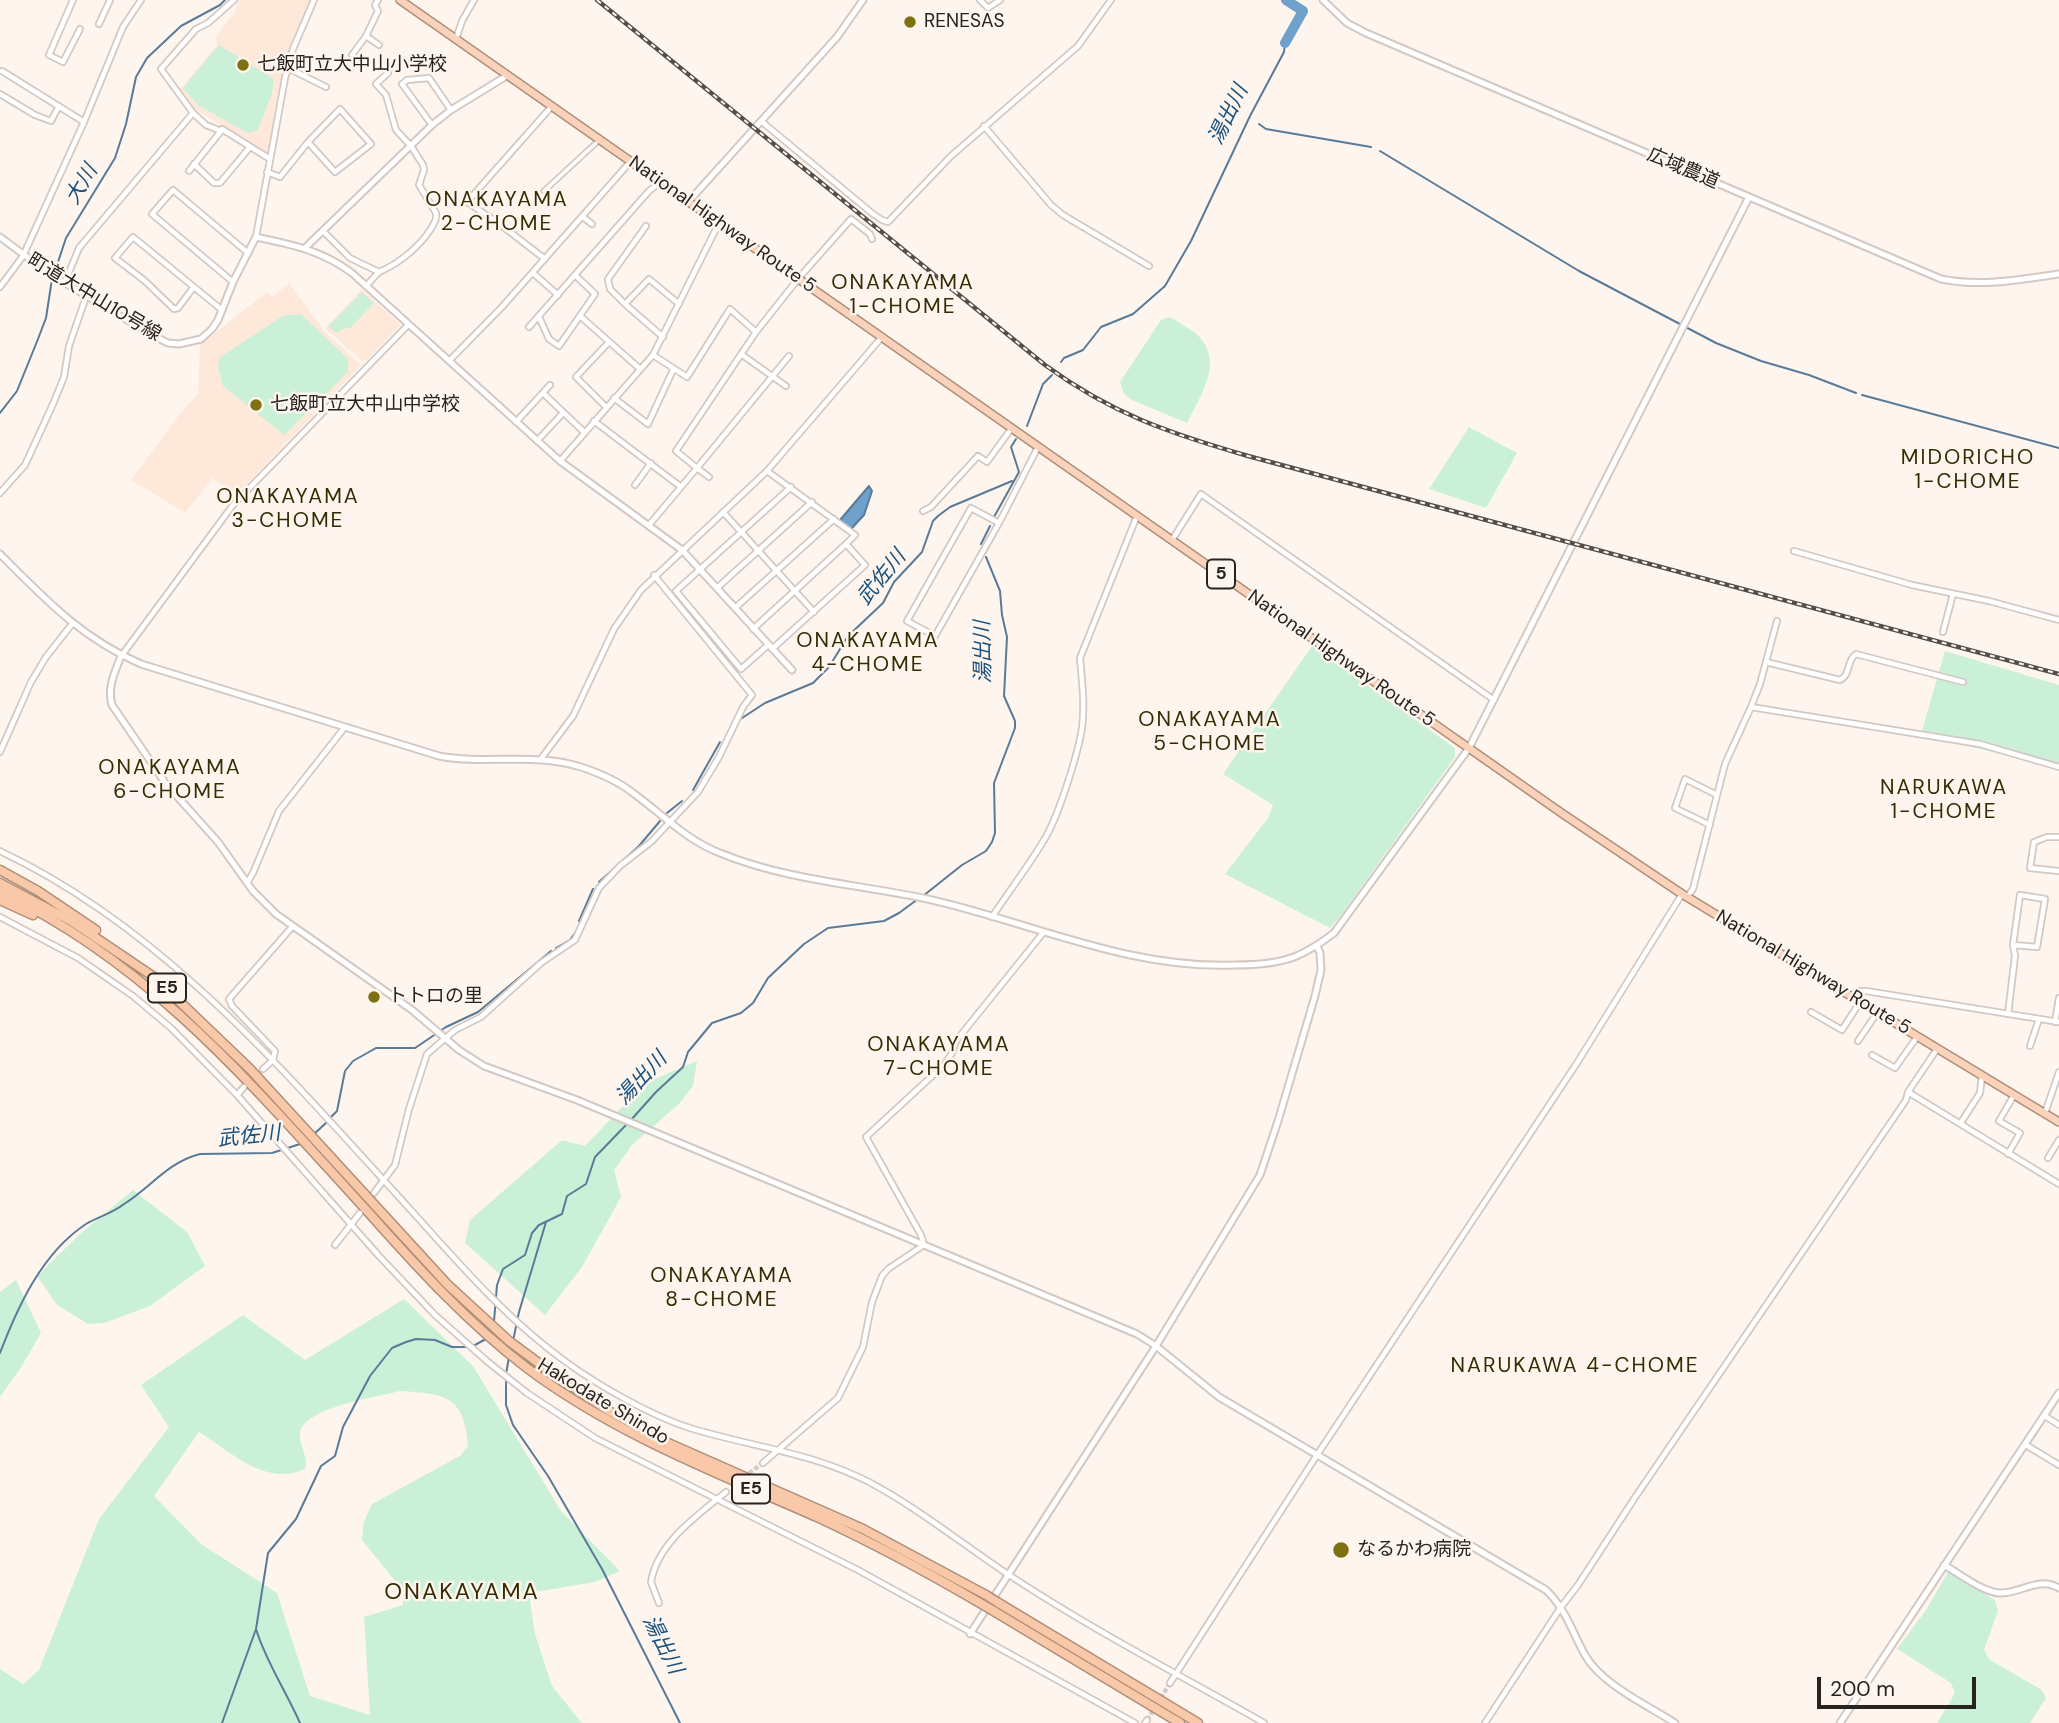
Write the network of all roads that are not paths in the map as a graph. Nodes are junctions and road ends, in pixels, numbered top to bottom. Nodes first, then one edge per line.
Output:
1 (73, 0) edge
2 (110, 0) edge
3 (141, 0) edge
4 (234, 0) edge
5 (314, 0) edge
6 (378, 0) edge
7 (400, 0) edge
8 (474, 0) edge
9 (863, 0) edge
10 (980, 0) edge
11 (1000, 0) edge
12 (1111, 0) edge
13 (1323, 0) edge
14 (99, 24) dead end
15 (80, 29) dead end
16 (366, 36) junction
17 (456, 39) junction
18 (379, 45) dead end
19 (352, 55) dead end
20 (288, 68) junction
21 (2, 71) dead end
22 (388, 74) dead end
23 (508, 75) junction
24 (326, 87) dead end
25 (0, 93) edge
26 (59, 106) junction
27 (552, 106) junction
28 (452, 110) junction
29 (193, 113) junction
30 (761, 121) junction
31 (84, 122) junction
32 (432, 125) junction
33 (984, 126) junction
34 (220, 131) junction
35 (308, 142) junction
36 (596, 143) dead end
37 (411, 146) junction
38 (250, 147) junction
39 (270, 159) junction
40 (631, 161) junction
41 (194, 164) junction
42 (189, 171) dead end
43 (267, 172) junction
44 (660, 182) junction
45 (544, 191) dead end
46 (1749, 197) junction
47 (689, 201) junction
48 (583, 217) junction
49 (719, 222) junction
50 (592, 225) dead end
51 (646, 226) dead end
52 (323, 231) junction
53 (0, 237) edge
54 (256, 237) junction
55 (872, 239) dead end
56 (306, 247) junction
57 (248, 253) junction
58 (23, 256) junction
59 (545, 259) junction
60 (1149, 266) dead end
61 (379, 272) junction
62 (533, 273) junction
63 (2059, 274) edge
64 (576, 276) junction
65 (798, 279) junction
66 (63, 281) junction
67 (233, 282) junction
68 (366, 286) junction
69 (0, 287) edge
70 (193, 288) junction
71 (87, 294) junction
72 (558, 295) junction
73 (625, 304) junction
74 (679, 304) junction
75 (222, 310) junction
76 (580, 316) junction
77 (538, 317) junction
78 (408, 325) junction
79 (529, 327) dead end
80 (756, 332) junction
81 (663, 337) junction
82 (882, 337) junction
83 (609, 342) junction
84 (741, 354) junction
85 (653, 355) junction
86 (789, 356) dead end
87 (449, 361) junction
88 (640, 369) junction
89 (673, 370) junction
90 (772, 376) junction
91 (550, 385) dead end
92 (786, 386) dead end
93 (543, 393) junction
94 (614, 398) junction
95 (606, 407) junction
96 (563, 413) junction
97 (594, 421) junction
98 (516, 422) junction
99 (1011, 428) junction
100 (584, 432) junction
101 (537, 441) junction
102 (1038, 447) junction
103 (560, 461) junction
104 (651, 463) junction
105 (697, 468) junction
106 (767, 471) junction
107 (709, 477) dead end
108 (635, 485) dead end
109 (681, 487) junction
110 (791, 487) junction
111 (0, 493) edge
112 (811, 502) junction
113 (923, 511) dead end
114 (723, 512) junction
115 (1137, 515) junction
116 (834, 519) junction
117 (999, 523) junction
118 (649, 525) junction
119 (741, 532) junction
120 (1172, 540) junction
121 (846, 544) junction
122 (682, 550) junction
123 (758, 550) junction
124 (1794, 551) dead end
125 (0, 554) edge
126 (700, 570) junction
127 (776, 570) junction
128 (654, 575) junction
129 (717, 588) junction
130 (794, 590) junction
131 (1952, 594) junction
132 (735, 608) junction
133 (814, 612) junction
134 (2059, 620) edge
135 (1777, 621) dead end
136 (72, 624) junction
137 (753, 629) junction
138 (1943, 632) dead end
139 (770, 647) junction
140 (121, 656) junction
141 (1766, 662) junction
142 (792, 670) dead end
143 (1963, 682) dead end
144 (1494, 699) junction
145 (1751, 707) junction
146 (345, 727) junction
147 (1469, 748) junction
148 (0, 752) edge
149 (540, 760) junction
150 (2059, 767) edge
151 (1717, 795) junction
152 (669, 822) junction
153 (1710, 825) junction
154 (2059, 837) edge
155 (0, 851) edge
156 (0, 870) edge
157 (2059, 871) edge
158 (0, 883) edge
159 (247, 883) junction
160 (0, 892) edge
161 (1685, 896) junction
162 (0, 900) edge
163 (0, 917) edge
164 (992, 917) junction
165 (292, 927) junction
166 (1043, 933) junction
167 (2013, 945) junction
168 (96, 946) junction
169 (1317, 946) junction
170 (154, 977) junction
171 (1852, 996) junction
172 (2059, 998) edge
173 (1860, 1002) junction
174 (1811, 1012) dead end
175 (1877, 1012) junction
176 (2008, 1014) junction
177 (2039, 1019) junction
178 (2057, 1022) edge
179 (444, 1036) junction
180 (1917, 1037) junction
181 (1858, 1041) dead end
182 (2030, 1046) dead end
183 (1937, 1048) junction
184 (1872, 1055) dead end
185 (273, 1060) junction
186 (263, 1069) dead end
187 (2059, 1072) edge
188 (1982, 1076) junction
189 (244, 1087) dead end
190 (1908, 1093) junction
191 (237, 1095) junction
192 (2014, 1095) junction
193 (2045, 1114) junction
194 (2059, 1122) edge
195 (1960, 1124) junction
196 (301, 1132) junction
197 (2059, 1140) edge
198 (2008, 1154) junction
199 (2048, 1158) dead end
200 (384, 1180) junction
201 (2059, 1184) edge
202 (374, 1193) dead end
203 (360, 1213) dead end
204 (351, 1224) junction
205 (335, 1245) dead end
206 (923, 1245) junction
207 (1156, 1346) junction
208 (2059, 1394) edge
209 (2045, 1416) junction
210 (2059, 1424) edge
211 (2025, 1445) junction
212 (780, 1449) junction
213 (1317, 1455) junction
214 (763, 1463) tunnel mouth
215 (2059, 1465) edge
216 (726, 1492) dead end
217 (716, 1500) junction
218 (1944, 1565) junction
219 (1008, 1574) junction
220 (2059, 1588) edge
221 (659, 1603) dead end
222 (995, 1606) junction
223 (1561, 1607) junction
224 (971, 1634) junction
225 (1177, 1673) junction
226 (1170, 1683) tunnel mouth
227 (1135, 1723) edge
228 (1180, 1723) edge
229 (1198, 1723) edge
230 (1264, 1723) edge
231 (1485, 1723) edge
232 (1675, 1723) edge
233 (1840, 1723) edge

1 - 15 street
2 - 14 street
3 - 31 street
4 - 29 street
5 - 20 street
6 - 16 street
7 - 17 highway, National Highway Route 5 / 5
8 - 17 street
9 - 30 street
10 - 11 street
12 - 33 street
13 - 46 street, 広域農道
16 - 18 street
16 - 19 street
17 - 23 highway, National Highway Route 5 / 5
20 - 24 street
20 - 39 street
21 - 26 street
22 - 37 street
23 - 27 highway, National Highway Route 5 / 5
23 - 28 street
25 - 26 street
26 - 31 street
27 - 40 highway, National Highway Route 5 / 5
27 - 59 street
28 - 32 street
28 - 32 street
29 - 34 street
29 - 66 street
30 - 33 street
30 - 47 street
31 - 58 street
32 - 37 street
33 - 60 street
34 - 38 street
34 - 41 street
35 - 35 street
35 - 43 street
36 - 45 street
37 - 52 street
37 - 61 street
38 - 39 street
38 - 41 street
39 - 43 street
40 - 44 highway, National Highway Route 5 / 5
40 - 48 street
41 - 42 street
43 - 54 street
44 - 47 highway, National Highway Route 5 / 5
44 - 64 street
46 - 63 street, 広域農道
46 - 144 street
47 - 49 highway, National Highway Route 5 / 5
48 - 50 street
48 - 59 street
49 - 65 highway, National Highway Route 5 / 5
49 - 74 street
51 - 73 street
52 - 56 street
52 - 61 street
53 - 58 street, 町道大中山10号線
54 - 56 street
54 - 57 street, 町道大中山10号線
55 - 65 street
56 - 68 street
57 - 67 street, 町道大中山10号線
57 - 67 street
58 - 66 street, 町道大中山10号線
58 - 69 street
59 - 62 street
61 - 68 street
62 - 72 street
62 - 87 street
64 - 72 street
64 - 76 street
65 - 80 street
65 - 82 highway, National Highway Route 5 / 5
66 - 71 street, 町道大中山10号線
67 - 75 street, 町道大中山10号線
68 - 78 street
70 - 70 street
70 - 75 street
71 - 75 street, 町道大中山10号線
71 - 111 street
72 - 77 street
73 - 74 street
73 - 81 street
74 - 81 street
76 - 77 street
76 - 83 street
77 - 79 street
78 - 87 street
78 - 140 street
80 - 84 street
80 - 89 street
81 - 85 street
82 - 99 highway, National Highway Route 5 / 5
82 - 106 street
83 - 88 street
83 - 95 street
84 - 90 street
84 - 105 street
85 - 88 street
85 - 89 street
86 - 90 street
87 - 98 street
88 - 94 street
89 - 94 street
90 - 92 street
90 - 105 street
91 - 93 street
93 - 96 street
93 - 98 street
94 - 95 street
95 - 97 street
96 - 100 street
96 - 101 street
97 - 100 street
97 - 104 street
98 - 101 street
99 - 102 highway, National Highway Route 5 / 5
99 - 113 street
100 - 103 street
101 - 103 street
102 - 115 highway, National Highway Route 5 / 5
102 - 117 street
103 - 118 street
104 - 108 street
104 - 109 street
105 - 107 street
105 - 109 street
106 - 110 street
106 - 114 street
109 - 118 street
110 - 112 street
110 - 119 street
112 - 116 street
112 - 123 street
114 - 119 street
114 - 122 street
115 - 120 highway, National Highway Route 5 / 5
115 - 164 street
116 - 121 street
116 - 127 street
117 - 117 street
118 - 122 street
119 - 123 street
119 - 126 street
120 - 144 street
120 - 147 highway, National Highway Route 5 / 5
121 - 130 street
121 - 133 street
122 - 126 street
122 - 128 street
123 - 127 street
123 - 129 street
124 - 131 street
125 - 136 street
126 - 129 street
126 - 139 street
127 - 130 street
127 - 132 street
128 - 149 street
128 - 152 street
129 - 132 street
130 - 133 street
130 - 137 street
131 - 134 street
131 - 138 street
132 - 137 street
133 - 139 street
135 - 141 street
136 - 140 street
136 - 148 street
137 - 139 street
139 - 142 street
140 - 146 street
140 - 159 street
141 - 143 street
141 - 145 street
144 - 147 street
145 - 150 street
145 - 151 street
146 - 149 street
146 - 159 street
147 - 161 highway, National Highway Route 5 / 5
147 - 169 street
149 - 152 street
151 - 153 street
151 - 153 street
152 - 164 street
152 - 179 street
153 - 161 street
154 - 157 street
155 - 185 street
156 - 170 highway
158 - 170 highway, Hakodate Shindo / E5
159 - 165 street
160 - 168 highway, Hakodate Shindo / E5
161 - 171 highway, National Highway Route 5 / 5
161 - 213 street
162 - 168 highway
163 - 191 street
164 - 166 street
165 - 179 street
165 - 185 street
166 - 169 street
166 - 206 street
167 - 167 street
167 - 176 street
168 - 196 highway, Hakodate Shindo / E5
169 - 207 street
170 - 196 highway, Hakodate Shindo / E5
171 - 173 highway, National Highway Route 5 / 5
171 - 176 street
172 - 178 street
173 - 174 street
173 - 175 highway, National Highway Route 5 / 5
175 - 180 highway, National Highway Route 5 / 5
175 - 181 street
176 - 177 street
177 - 178 street
177 - 182 street
179 - 200 street
179 - 206 street
180 - 183 highway, National Highway Route 5 / 5
180 - 184 street
183 - 188 highway, National Highway Route 5 / 5
183 - 190 street
185 - 186 street
185 - 200 street
187 - 193 street
188 - 192 highway, National Highway Route 5 / 5
188 - 195 street
189 - 191 street
190 - 195 street
190 - 223 street
191 - 204 street
192 - 193 highway, National Highway Route 5 / 5
192 - 198 street
193 - 194 highway, National Highway Route 5 / 5
195 - 198 street
196 - 222 highway, Hakodate Shindo / E5, bridge
197 - 199 street
198 - 201 street
200 - 202 street
200 - 212 street
203 - 204 street
204 - 205 street
204 - 217 street
206 - 207 street
206 - 212 street
207 - 213 street
207 - 219 street
208 - 209 street
209 - 210 street
209 - 211 street
211 - 215 street
211 - 218 street
212 - 214 street
212 - 219 street
213 - 223 street
213 - 225 street
216 - 217 street
217 - 221 street
217 - 224 street
218 - 220 street
218 - 233 street
219 - 224 street
219 - 225 street
222 - 228 highway, Hakodate Shindo / E5
222 - 229 highway, Hakodate Shindo / E5
223 - 231 street
223 - 232 street
224 - 227 street
225 - 226 street
225 - 230 street

